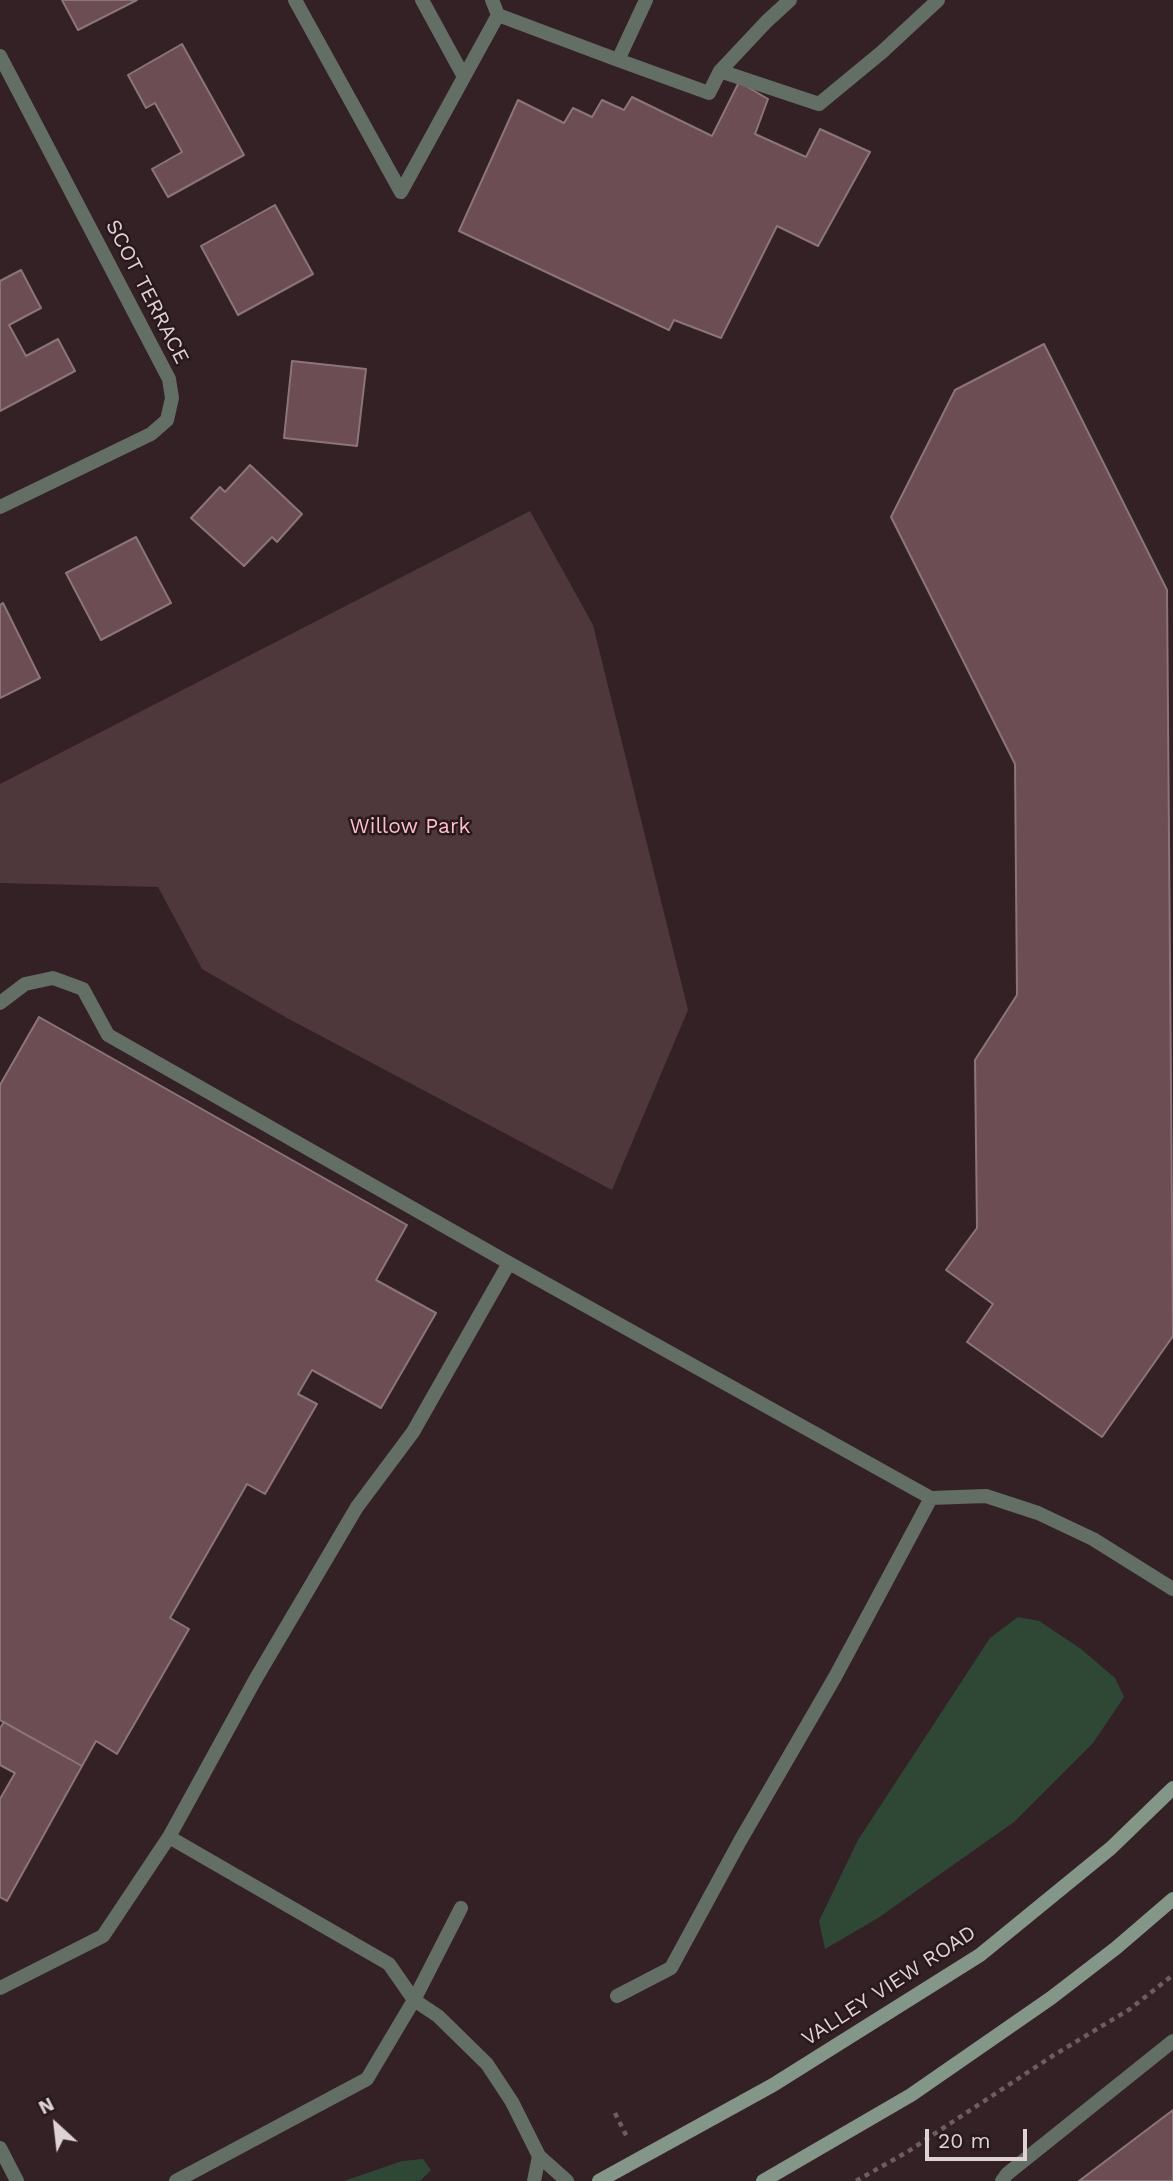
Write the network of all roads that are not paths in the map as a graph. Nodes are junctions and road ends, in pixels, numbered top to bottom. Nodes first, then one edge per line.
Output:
1 (295, 0) edge
2 (422, 0) edge
3 (492, 0) edge
4 (646, 0) edge
5 (790, 0) edge
6 (938, 0) edge
7 (498, 15) junction
8 (0, 57) edge
9 (618, 60) junction
10 (720, 71) junction
11 (464, 78) junction
12 (0, 507) edge
13 (0, 1003) edge
14 (509, 1264) junction
15 (931, 1497) junction
16 (1173, 1589) edge
17 (1173, 1788) edge
18 (169, 1837) junction
19 (1173, 1899) edge
20 (461, 1909) dead end
21 (0, 1987) edge
22 (617, 1996) dead end
23 (414, 2000) junction
24 (1173, 2041) edge
25 (0, 2148) edge
26 (539, 2156) junction
27 (17, 2181) edge
28 (176, 2181) edge
29 (534, 2181) edge
30 (567, 2181) edge
31 (599, 2181) edge
32 (763, 2181) edge
33 (1002, 2181) edge

1 - 11 street
2 - 11 street
3 - 7 street
4 - 9 street
5 - 10 street
6 - 10 street
7 - 9 street
7 - 11 street
8 - 12 street, SCOT TERRACE
9 - 10 street
13 - 14 street
14 - 15 street
14 - 18 street
15 - 16 street
15 - 22 street
17 - 31 main road, VALLEY VIEW ROAD
18 - 21 street
18 - 23 street
19 - 32 main road
20 - 23 street
23 - 26 street
23 - 28 street
24 - 33 street
25 - 27 street
26 - 29 street
26 - 30 street

